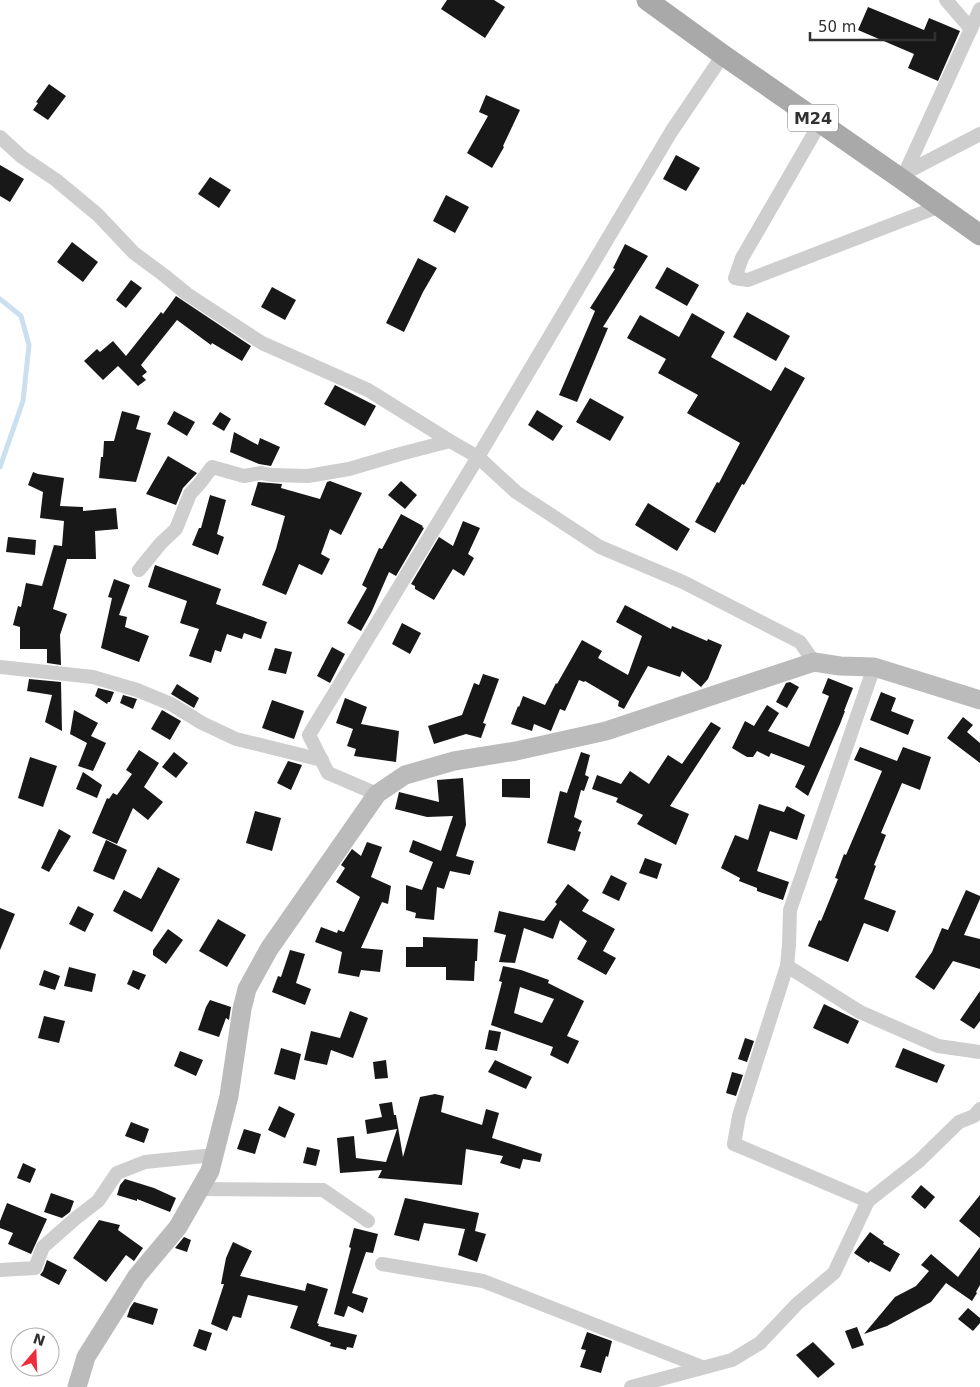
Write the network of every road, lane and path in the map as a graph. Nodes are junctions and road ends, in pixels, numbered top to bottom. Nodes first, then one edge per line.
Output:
1 (647, 0) edge
2 (946, 0) edge
3 (980, 9) edge
4 (971, 29) junction
5 (723, 55) junction
6 (820, 122) junction
7 (980, 134) edge
8 (0, 137) edge
9 (902, 176) junction
10 (940, 206) junction
11 (980, 235) edge
12 (450, 441) junction
13 (478, 457) junction
14 (139, 570) dead end
15 (814, 662) junction
16 (0, 667) edge
17 (874, 667) junction
18 (980, 700) edge
19 (322, 760) junction
20 (377, 794) junction
21 (787, 966) junction
22 (980, 1052) edge
23 (980, 1109) edge
24 (214, 1155) junction
25 (200, 1189) junction
26 (868, 1201) junction
27 (368, 1221) dead end
28 (382, 1264) dead end
29 (0, 1270) edge
30 (702, 1367) junction
31 (77, 1387) edge
32 (631, 1387) edge

1 - 5 main road, M24
2 - 4 street
3 - 4 street
4 - 9 street
5 - 6 main road, M24
5 - 13 street
6 - 9 main road, M24
6 - 10 street
7 - 9 street
8 - 12 street
9 - 10 main road, M24
10 - 11 main road, M24
12 - 13 street
12 - 14 street
13 - 15 street
13 - 19 street
15 - 17 street
15 - 20 street
16 - 19 street
17 - 18 street
17 - 21 street
19 - 20 street
20 - 24 street
21 - 22 street
21 - 26 street
23 - 26 street
24 - 25 street
24 - 29 street
25 - 27 street
25 - 31 street
26 - 30 street
28 - 30 street
30 - 32 street

